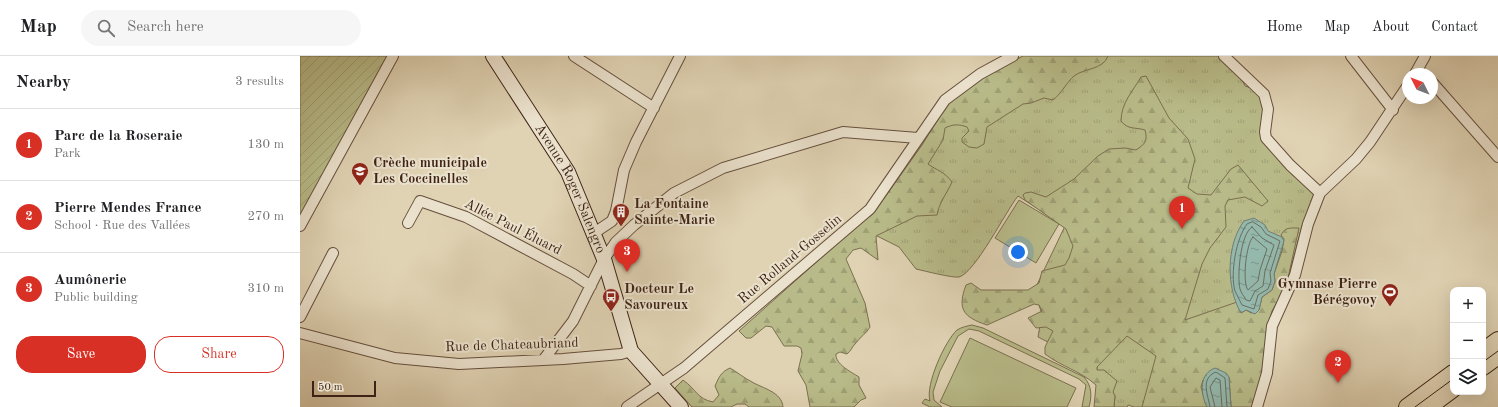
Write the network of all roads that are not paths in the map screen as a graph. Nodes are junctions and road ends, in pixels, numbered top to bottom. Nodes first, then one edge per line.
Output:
1 (393, 56) edge
2 (493, 56) edge
3 (574, 56) edge
4 (680, 56) edge
5 (1013, 56) edge
6 (1224, 56) edge
7 (1351, 56) edge
8 (1425, 56) edge
9 (1421, 68) edge
10 (1438, 89) edge
11 (1402, 95) edge
12 (654, 108) junction
13 (1393, 110) junction
14 (918, 138) junction
15 (1498, 157) edge
16 (1320, 193) junction
17 (408, 223) dead end
18 (300, 226) edge
19 (594, 233) junction
20 (333, 253) dead end
21 (604, 259) junction
22 (591, 286) junction
23 (300, 317) edge
24 (300, 333) edge
25 (1498, 340) edge
26 (1486, 349) edge
27 (631, 351) junction
28 (1498, 356) edge
29 (544, 359) junction
30 (1486, 365) edge
31 (1450, 375) edge
32 (660, 384) junction
33 (1450, 391) edge
34 (627, 407) edge
35 (681, 407) edge
36 (1257, 407) edge
37 (1407, 407) edge
38 (1429, 407) edge

1 - 18 street
2 - 19 main road, Avenue Roger Salengro
3 - 12 street
4 - 12 street
5 - 14 street, Rue Rolland-Gosselin
6 - 16 street
7 - 13 street
8 - 9 street
10 - 15 street
11 - 13 street
12 - 19 street
13 - 16 street
14 - 21 street
14 - 32 street, Rue Rolland-Gosselin
16 - 36 street
17 - 22 street, Allée Paul Éluard
19 - 21 main road, Avenue Roger Salengro
20 - 23 street
21 - 22 street
21 - 27 main road, Avenue Roger Salengro
22 - 29 street
24 - 29 street, Rue de Chateaubriand
25 - 26 main road
27 - 29 street, Rue de Chateaubriand
27 - 32 main road, Avenue Roger Salengro
28 - 30 main road
31 - 37 main road
32 - 34 street, Rue Rolland-Gosselin
32 - 35 main road, Avenue Roger Salengro
33 - 38 main road

